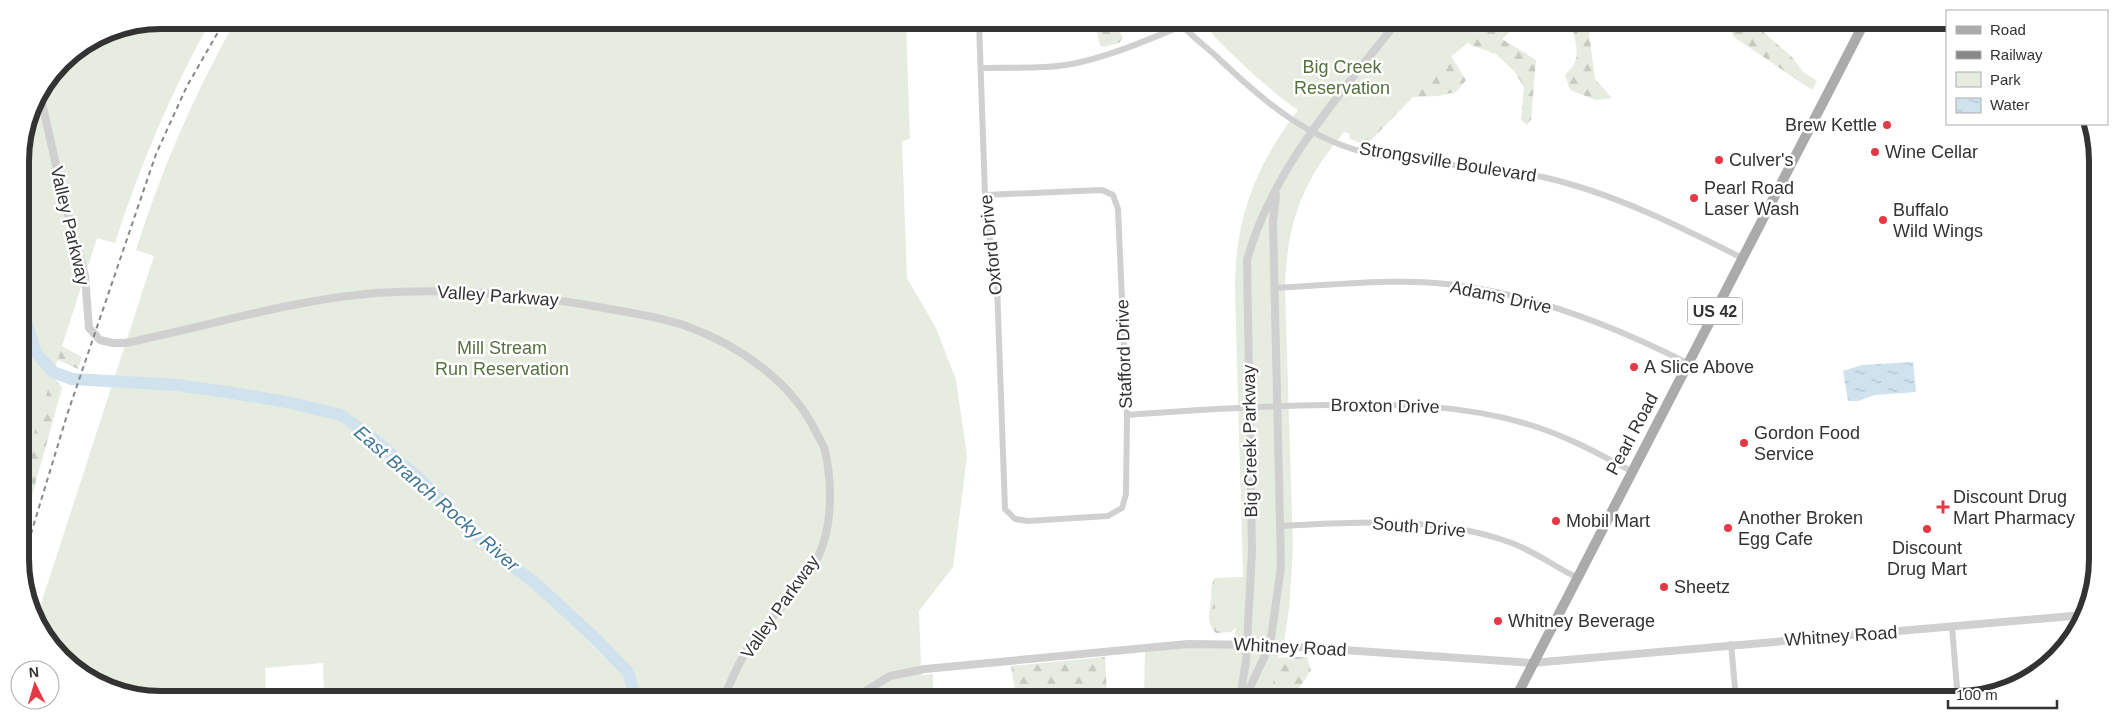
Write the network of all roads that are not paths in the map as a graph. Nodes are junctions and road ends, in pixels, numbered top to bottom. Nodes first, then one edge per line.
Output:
1 (979, 29) edge
2 (1169, 29) edge
3 (1186, 29) edge
4 (1391, 29) edge
5 (1860, 29) edge
6 (981, 68) junction
7 (42, 103) edge
8 (1311, 131) junction
9 (1277, 191) junction
10 (985, 195) junction
11 (1742, 258) junction
12 (1274, 288) junction
13 (1687, 364) junction
14 (1276, 406) junction
15 (1249, 407) junction
16 (1127, 415) junction
17 (1631, 471) junction
18 (1004, 498) joint
19 (1282, 526) junction
20 (1576, 577) junction
21 (2076, 617) edge
22 (1952, 627) junction
23 (1247, 644) junction
24 (1731, 644) junction
25 (1270, 645) junction
26 (1532, 663) junction
27 (727, 691) edge
28 (866, 691) edge
29 (1241, 691) edge
30 (1248, 691) edge
31 (1519, 691) edge
32 (1735, 691) edge
33 (1957, 691) edge

1 - 6 street, Oxford Drive
2 - 6 street
3 - 8 street, Strongsville Boulevard
4 - 8 street, Big Creek Parkway
5 - 11 main road, Pearl Road / US 42
6 - 10 street, Oxford Drive
7 - 27 street, Valley Parkway
8 - 9 street, Big Creek Parkway
8 - 11 street, Strongsville Boulevard
9 - 12 street, Big Creek Parkway
9 - 15 street, Big Creek Parkway
10 - 16 street, Stafford Drive
10 - 18 street, Oxford Drive
11 - 13 main road, Pearl Road / US 42
12 - 13 street, Adams Drive
12 - 14 street, Big Creek Parkway
13 - 17 main road, Pearl Road / US 42
14 - 15 street, Broxton Drive
14 - 17 street, Broxton Drive
14 - 19 street, Big Creek Parkway
15 - 16 street, Broxton Drive
15 - 23 street, Big Creek Parkway
16 - 18 street, Stafford Drive
17 - 20 main road, Pearl Road / US 42
19 - 20 street, South Drive
19 - 25 street, Big Creek Parkway
20 - 26 main road, Pearl Road / US 42
21 - 22 street, Whitney Road
22 - 24 street, Whitney Road
22 - 33 street
23 - 25 street, Whitney Road
23 - 28 street, Whitney Road
23 - 29 street, Big Creek Parkway
24 - 26 street, Whitney Road
24 - 32 street
25 - 26 street, Whitney Road
25 - 30 street, Big Creek Parkway
26 - 31 main road, Pearl Road / US 42

